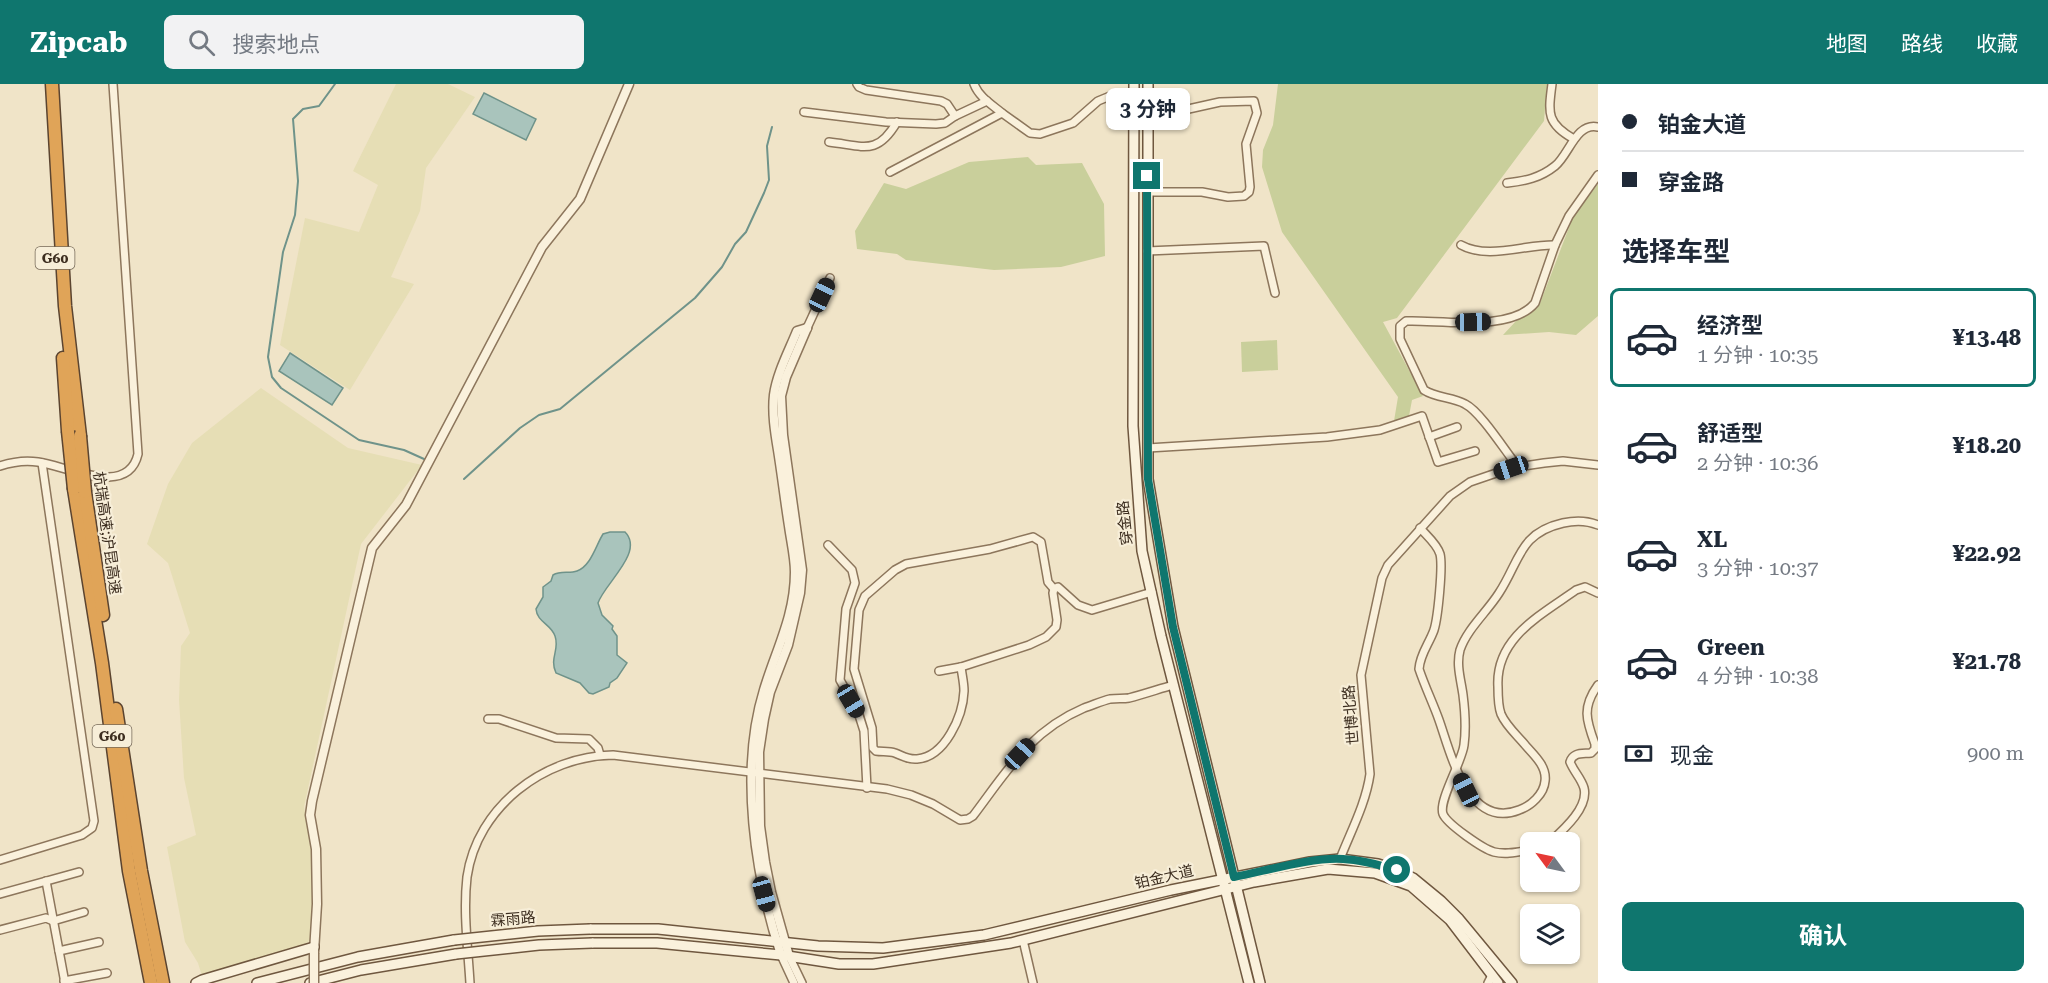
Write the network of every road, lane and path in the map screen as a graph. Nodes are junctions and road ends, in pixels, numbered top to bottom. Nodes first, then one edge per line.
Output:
1 (44, 84) edge
2 (52, 84) edge
3 (112, 84) edge
4 (629, 84) edge
5 (857, 84) edge
6 (974, 84) edge
7 (1148, 84) edge
8 (1552, 84) edge
9 (1134, 88) edge
10 (987, 101) junction
11 (1147, 108) junction
12 (804, 112) dead end
13 (1002, 113) junction
14 (955, 116) junction
15 (897, 122) junction
16 (1598, 127) edge
17 (1575, 139) junction
18 (829, 142) dead end
19 (890, 172) dead end
20 (1598, 175) edge
21 (1507, 183) dead end
22 (1147, 192) junction
23 (1555, 244) junction
24 (1461, 245) dead end
25 (1147, 251) junction
26 (830, 278) dead end
27 (1275, 293) dead end
28 (807, 328) joint
29 (1457, 427) dead end
30 (74, 433) junction
31 (1429, 437) junction
32 (1148, 448) junction
33 (1476, 451) dead end
34 (42, 463) junction
35 (1598, 465) edge
36 (0, 466) edge
37 (1518, 467) junction
38 (80, 490) junction
39 (1598, 525) edge
40 (1420, 528) junction
41 (828, 545) dead end
42 (1054, 589) junction
43 (1152, 592) junction
44 (1598, 593) edge
45 (961, 668) junction
46 (939, 671) dead end
47 (1173, 685) junction
48 (1598, 685) edge
49 (488, 719) dead end
50 (600, 755) junction
51 (1456, 770) junction
52 (756, 773) junction
53 (867, 788) junction
54 (1559, 832) edge
55 (1520, 851) edge
56 (1340, 859) junction
57 (0, 860) edge
58 (79, 872) dead end
59 (46, 881) junction
60 (1235, 882) junction
61 (1224, 885) junction
62 (0, 894) edge
63 (84, 912) dead end
64 (53, 921) junction
65 (0, 930) edge
66 (1023, 940) junction
67 (780, 941) junction
68 (99, 942) dead end
69 (314, 950) junction
70 (58, 951) junction
71 (785, 955) junction
72 (107, 973) dead end
73 (1490, 979) edge
74 (330, 980) edge
75 (64, 982) edge
76 (152, 983) edge
77 (163, 983) edge
78 (196, 983) edge
79 (257, 983) edge
80 (312, 983) edge
81 (470, 983) edge
82 (794, 983) edge
83 (802, 983) edge
84 (1033, 983) edge
85 (1249, 983) edge
86 (1260, 983) edge
87 (1498, 983) edge
88 (1512, 983) edge

1 - 30 highway, 杭瑞高速;沪昆高速 / G60
2 - 30 highway, 杭瑞高速;沪昆高速 / G60
3 - 34 street
4 - 69 street
5 - 14 street
6 - 10 street
7 - 11 main road, 穿金路
8 - 17 street
9 - 13 street
9 - 43 main road, 穿金路
10 - 13 street
10 - 14 street
11 - 22 main road, 穿金路
11 - 22 street
12 - 15 street
13 - 19 street
14 - 15 street
15 - 18 street
16 - 17 street
17 - 21 street
20 - 23 street
22 - 25 main road, 穿金路
23 - 24 street
23 - 37 street
25 - 27 street
25 - 32 main road, 穿金路
26 - 28 street
28 - 52 street
29 - 31 street
30 - 38 highway, 杭瑞高速;沪昆高速 / G60, bridge
31 - 32 street
31 - 33 street
32 - 60 main road, 穿金路
34 - 36 street
34 - 57 street
35 - 37 street, 世博北路
37 - 40 street, 世博北路
38 - 76 highway, 杭瑞高速;沪昆高速 / G60
38 - 77 highway, 杭瑞高速;沪昆高速 / G60
39 - 51 street
40 - 51 street
40 - 56 street, 世博北路
41 - 53 street
42 - 43 street
42 - 45 street
42 - 45 street
43 - 47 main road, 穿金路
44 - 51 street
45 - 46 street
47 - 53 street
47 - 61 main road, 穿金路
48 - 54 street
49 - 50 street
50 - 52 street
50 - 81 street
51 - 55 street
52 - 53 street
52 - 67 street
56 - 60 main road, 铂金大道
56 - 88 main road, 铂金大道
58 - 59 street
59 - 62 street
59 - 64 street
60 - 61 main road, 铂金大道
60 - 73 main road, 铂金大道
60 - 86 main road, 穿金路
61 - 66 main road, 铂金大道
61 - 67 main road, 铂金大道
61 - 85 main road, 穿金路
63 - 64 street
64 - 65 street
64 - 70 street
66 - 71 main road, 铂金大道
66 - 84 street
67 - 71 street
67 - 79 main road, 霖雨路, bridge
68 - 70 street
69 - 78 main road
69 - 80 street, bridge
70 - 75 street
71 - 74 main road, 霖雨路, bridge
71 - 82 street
71 - 83 street
72 - 75 street
73 - 87 main road, 铂金大道
74 - 80 main road, 霖雨路

